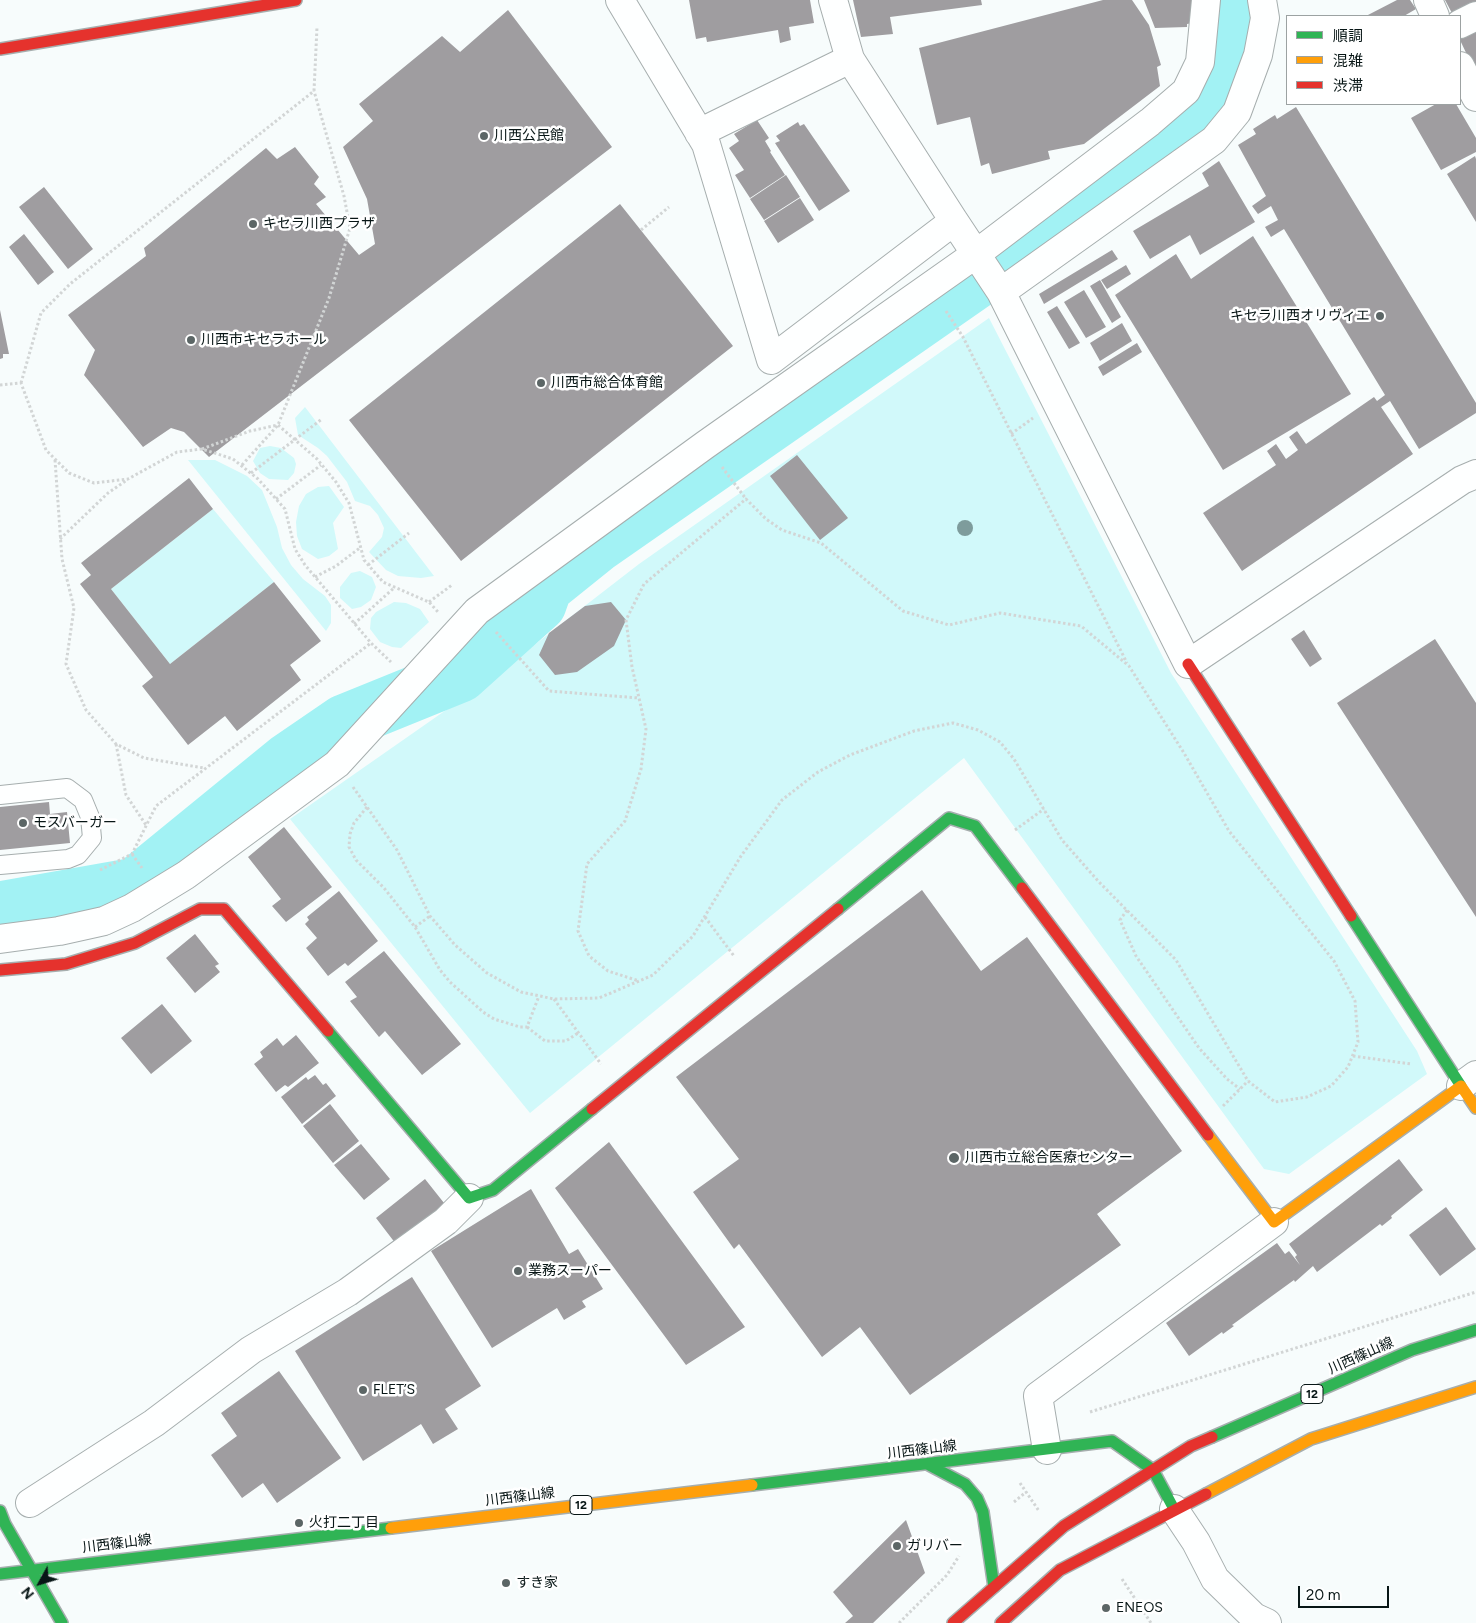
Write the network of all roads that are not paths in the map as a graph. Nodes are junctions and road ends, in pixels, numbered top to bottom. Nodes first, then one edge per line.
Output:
1 (296, 0) edge
2 (620, 0) edge
3 (833, 0) edge
4 (1206, 0) edge
5 (1262, 0) edge
6 (1428, 0) edge
7 (1435, 15) edge
8 (1476, 16) edge
9 (1461, 24) edge
10 (0, 49) edge
11 (850, 58) junction
12 (1461, 68) edge
13 (1476, 97) edge
14 (699, 133) junction
15 (954, 221) junction
16 (989, 274) junction
17 (1476, 474) edge
18 (1188, 664) junction
19 (0, 794) edge
20 (0, 865) edge
21 (0, 938) edge
22 (0, 970) edge
23 (1468, 1080) edge
24 (1476, 1108) edge
25 (469, 1198) junction
26 (1274, 1222) junction
27 (1476, 1330) edge
28 (1476, 1387) edge
29 (1047, 1450) junction
30 (929, 1465) junction
31 (1153, 1470) junction
32 (30, 1503) dead end
33 (1174, 1509) junction
34 (0, 1511) edge
35 (30, 1570) junction
36 (0, 1574) edge
37 (994, 1587) junction
38 (62, 1623) edge
39 (953, 1623) edge
40 (1001, 1623) edge
41 (1267, 1623) edge

1 - 10 street
2 - 14 street
3 - 11 street
4 - 16 street
5 - 16 street
6 - 7 street
8 - 9 street
11 - 14 street
11 - 15 street
12 - 13 street
14 - 15 street
15 - 16 street
16 - 18 street
16 - 21 street
17 - 18 street
18 - 23 street
19 - 20 lane
22 - 25 street
23 - 24 street
23 - 26 street
25 - 26 street
25 - 32 street
26 - 29 street
27 - 31 street, 川西篠山線 / 12
28 - 33 street
29 - 30 street, 川西篠山線 / 12
29 - 31 street, 川西篠山線 / 12
30 - 35 street, 川西篠山線 / 12
30 - 37 street
31 - 33 street, 川西篠山線 / 12
31 - 37 street, 川西篠山線 / 12
33 - 40 street
33 - 41 street
34 - 35 street
35 - 36 street, 川西篠山線 / 12
35 - 38 street
37 - 39 street, 川西篠山線 / 12

